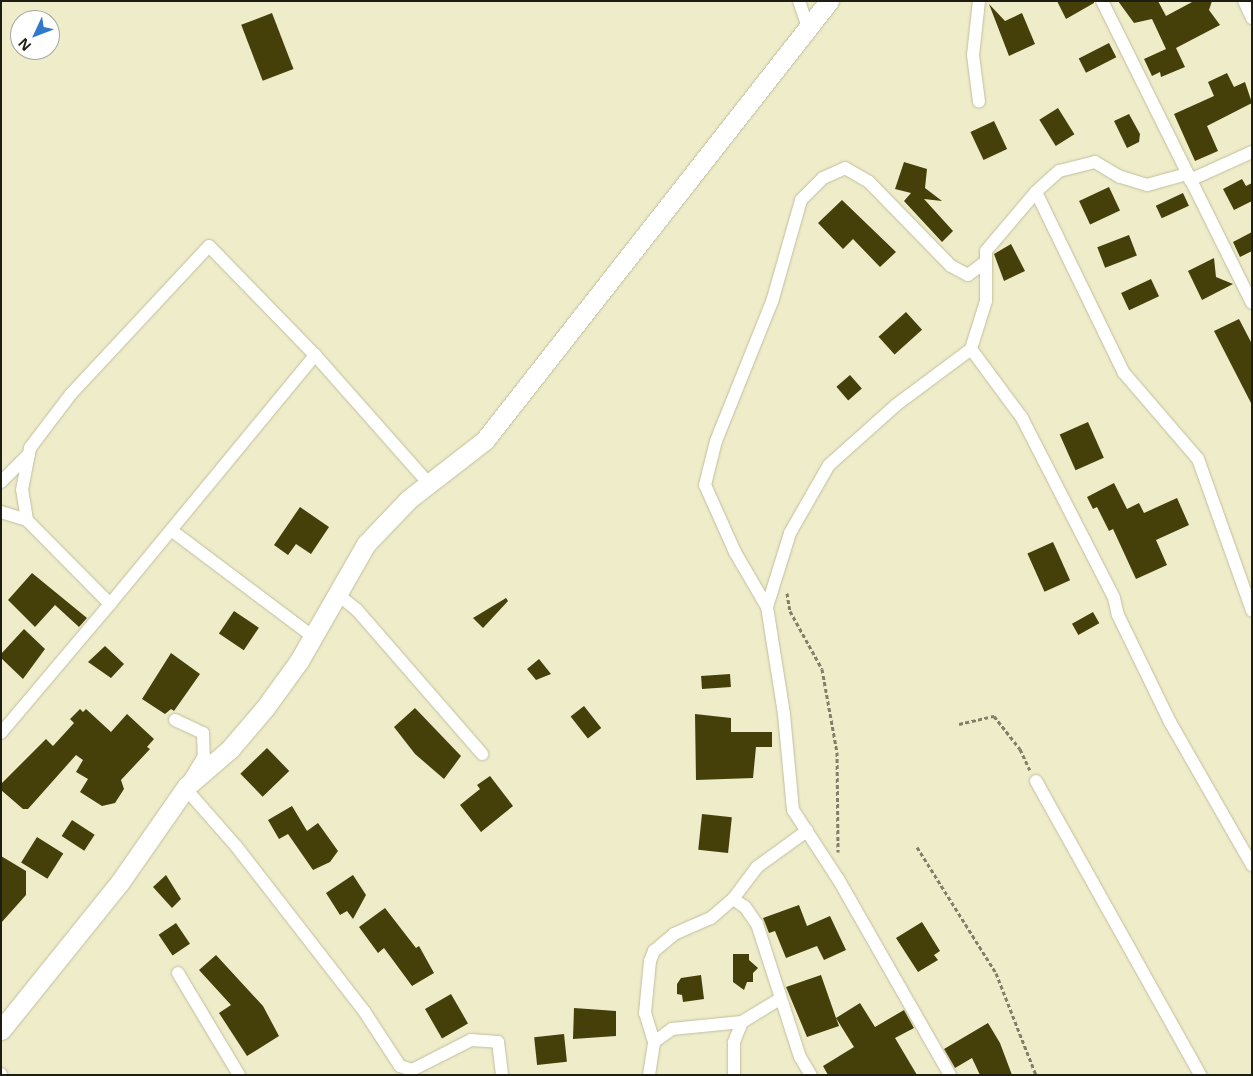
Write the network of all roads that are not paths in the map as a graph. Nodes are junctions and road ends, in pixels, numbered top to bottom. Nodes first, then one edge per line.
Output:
1 (799, 1) edge
2 (829, 1) edge
3 (979, 1) edge
4 (1102, 1) edge
5 (1244, 1) edge
6 (1252, 18) edge
7 (808, 27) junction
8 (979, 102) dead end
9 (1252, 152) edge
10 (1189, 177) junction
11 (1036, 192) junction
12 (985, 262) junction
13 (1252, 303) edge
14 (971, 349) junction
15 (315, 355) junction
16 (29, 454) junction
17 (1, 482) edge
18 (430, 486) junction
19 (1, 512) edge
20 (27, 520) junction
21 (171, 530) junction
22 (336, 593) junction
23 (110, 604) junction
24 (767, 607) junction
25 (1252, 611) edge
26 (312, 636) junction
27 (174, 720) dead end
28 (1, 733) edge
29 (482, 754) dead end
30 (1036, 781) road end
31 (185, 788) junction
32 (807, 831) junction
33 (1252, 865) edge
34 (734, 899) junction
35 (178, 973) dead end
36 (780, 999) junction
37 (742, 1022) junction
38 (1, 1030) edge
39 (654, 1042) junction
40 (239, 1075) edge
41 (502, 1075) edge
42 (649, 1075) edge
43 (734, 1075) edge
44 (811, 1075) edge
45 (950, 1075) edge
46 (1200, 1075) edge

1 - 7 street
2 - 7 main road
3 - 8 street
4 - 10 street
5 - 6 street
7 - 18 main road
9 - 10 street
10 - 11 street
10 - 13 street
11 - 12 street
11 - 25 street
12 - 14 street
12 - 24 street
14 - 24 street
14 - 33 street
15 - 16 street
15 - 18 street
15 - 21 street
16 - 17 street
16 - 20 street
18 - 22 main road
19 - 20 street
20 - 23 street
21 - 23 street
21 - 26 street
22 - 26 main road
22 - 29 street
23 - 28 street
24 - 32 street
26 - 31 main road
27 - 31 street
30 - 46 street
31 - 38 main road
31 - 41 street
32 - 34 street
32 - 45 street
34 - 36 street
34 - 39 street
35 - 40 street
36 - 37 street
36 - 44 street
37 - 39 street
37 - 43 street
39 - 42 street

